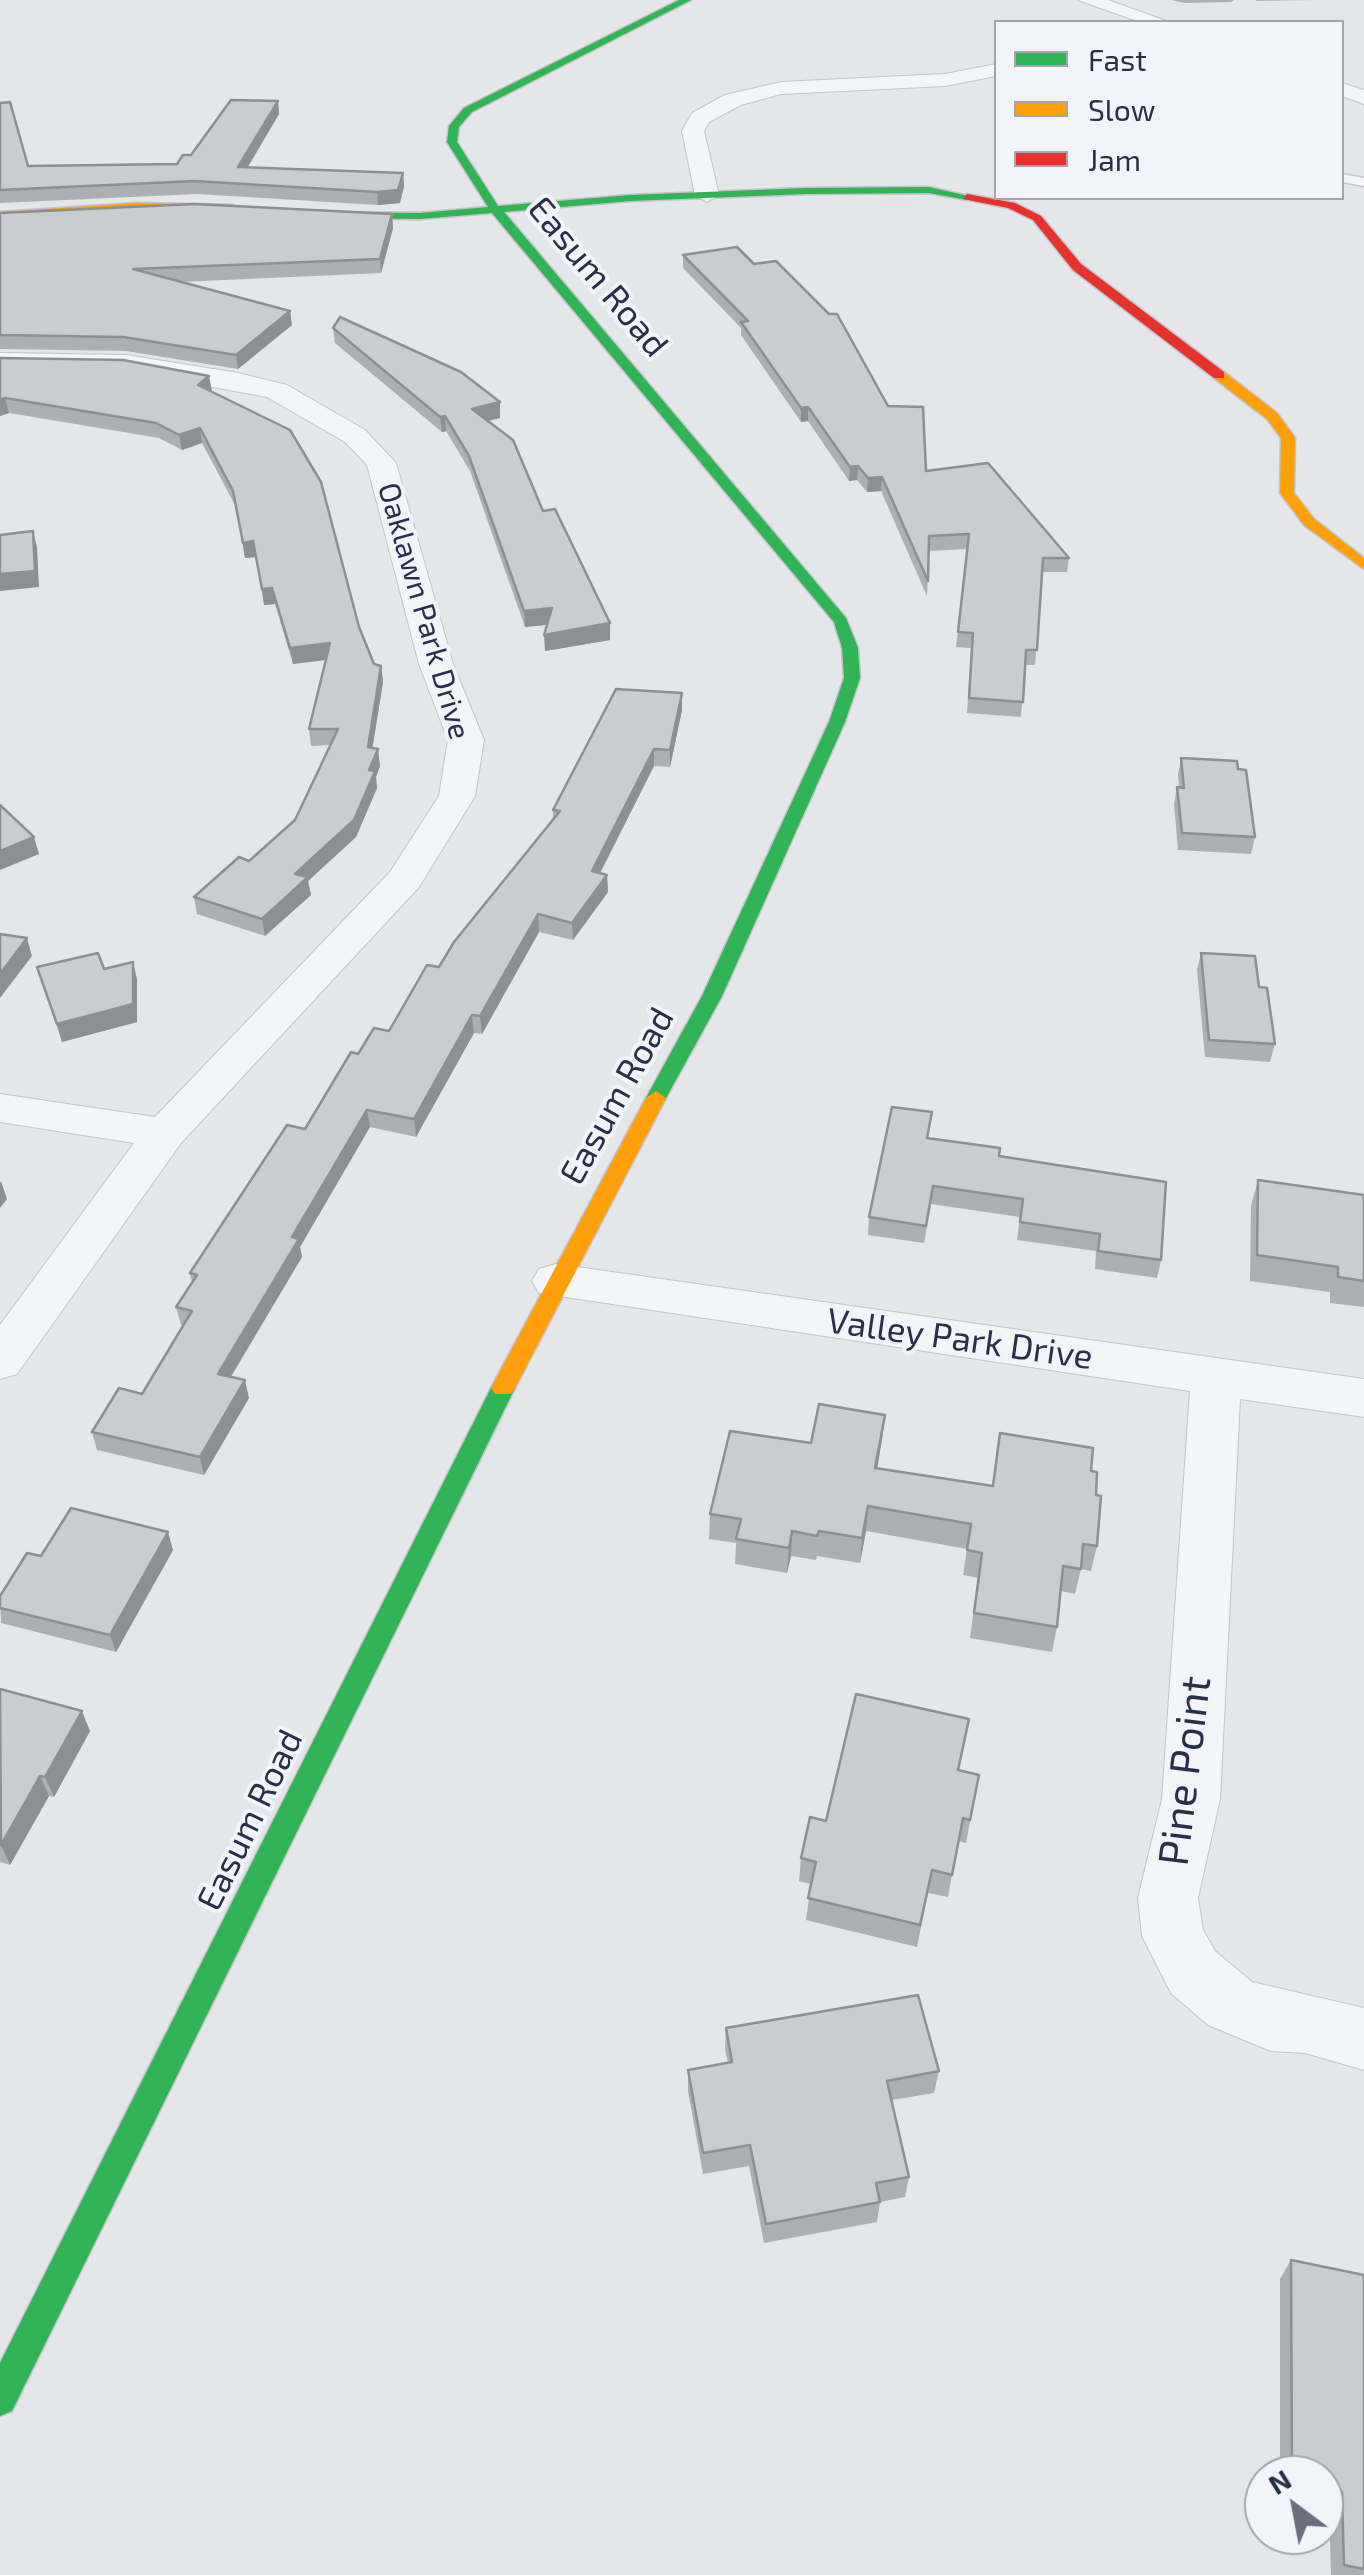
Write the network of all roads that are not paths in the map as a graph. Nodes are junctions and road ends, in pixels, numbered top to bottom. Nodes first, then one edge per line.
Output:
1 (686, 0) edge
2 (1088, 0) edge
3 (1153, 20) edge
4 (994, 70) edge
5 (707, 195) junction
6 (994, 198) edge
7 (1019, 201) edge
8 (494, 208) junction
9 (252, 209) edge
10 (286, 212) edge
11 (0, 215) edge
12 (0, 360) edge
13 (1364, 566) edge
14 (0, 1108) edge
15 (165, 1133) junction
16 (556, 1281) junction
17 (0, 1361) edge
18 (1216, 1376) junction
19 (1364, 1398) edge
20 (1364, 2038) edge
21 (0, 2399) edge

1 - 8 street, Easum Road
2 - 3 street
4 - 5 street
5 - 6 street
5 - 8 street
7 - 13 street
8 - 10 street
8 - 16 street, Easum Road
9 - 11 street
12 - 15 street, Oaklawn Park Drive
14 - 15 street
15 - 17 street, Oaklawn Park Drive
16 - 18 street, Valley Park Drive
16 - 21 street, Easum Road
18 - 19 street, Valley Park Drive
18 - 20 street, Pine Point

